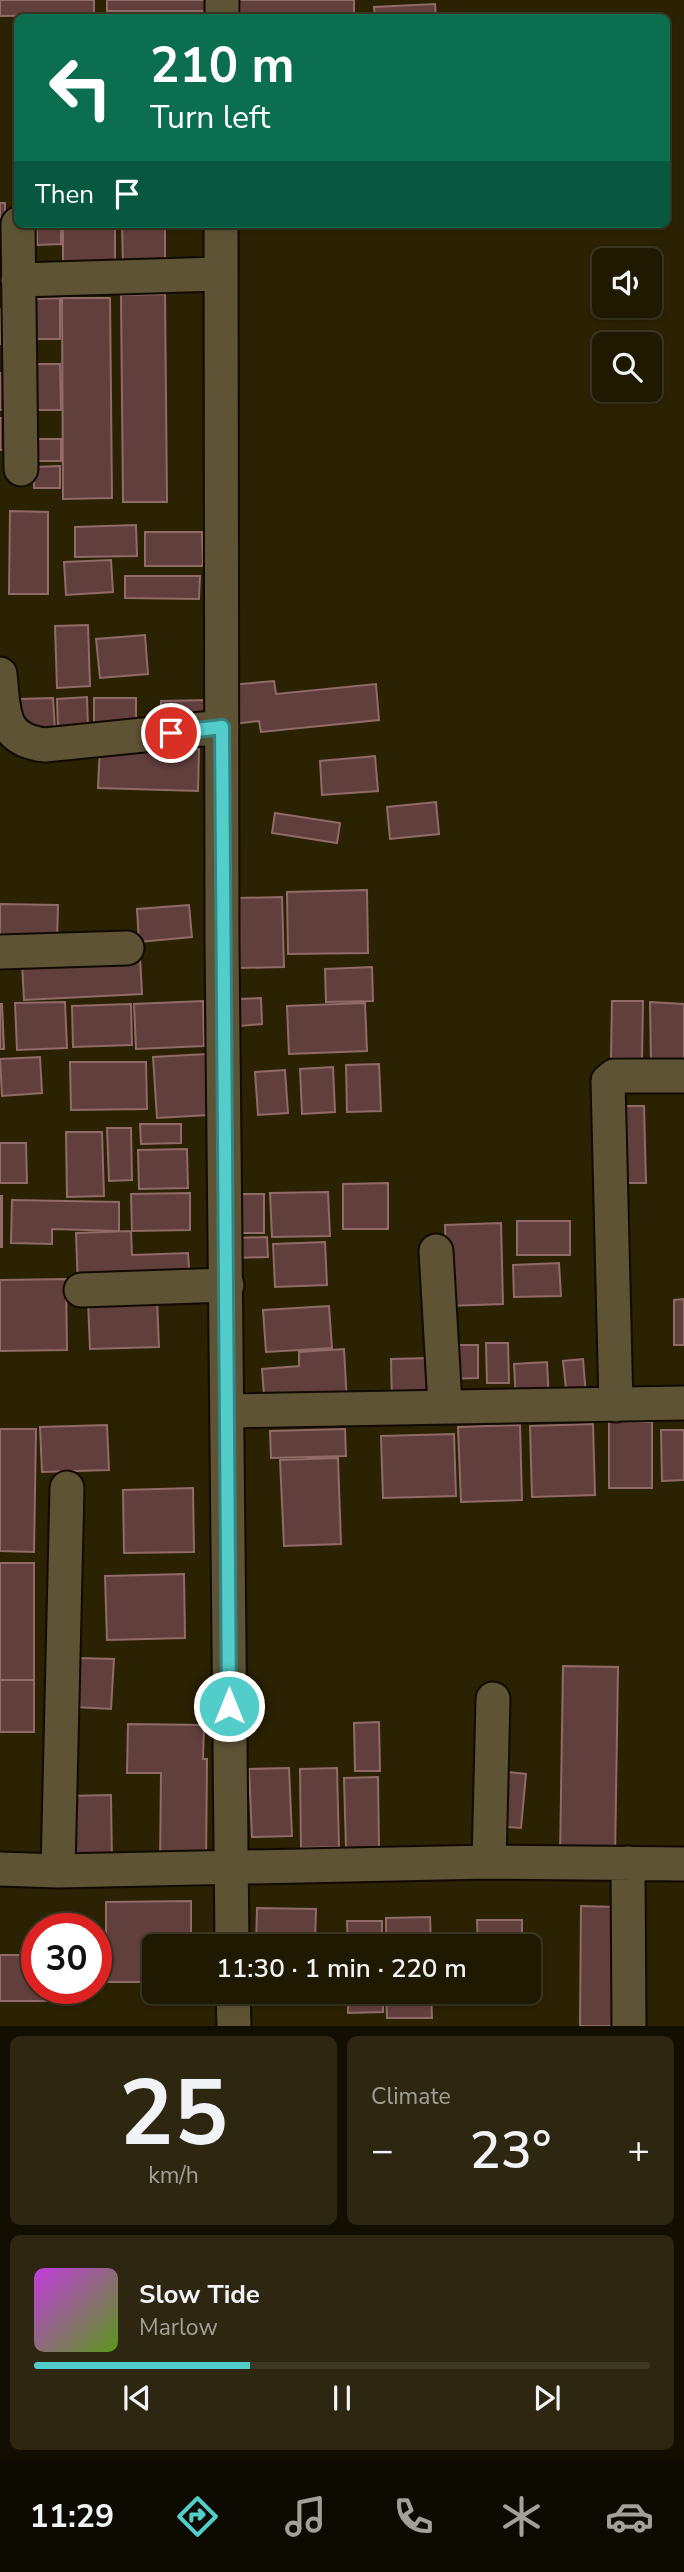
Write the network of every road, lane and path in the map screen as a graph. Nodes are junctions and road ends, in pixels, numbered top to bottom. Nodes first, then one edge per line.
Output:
1 (18, 228) edge
2 (221, 228) edge
3 (220, 274) junction
4 (18, 280) junction
5 (21, 469) dead end
6 (0, 674) edge
7 (222, 727) junction
8 (127, 948) dead end
9 (0, 952) edge
10 (684, 1076) edge
11 (436, 1251) dead end
12 (227, 1284) junction
13 (81, 1290) dead end
14 (684, 1403) edge
15 (445, 1405) junction
16 (616, 1405) junction
17 (228, 1411) junction
18 (67, 1489) dead end
19 (493, 1699) dead end
20 (489, 1862) junction
21 (628, 1863) junction
22 (684, 1864) edge
23 (230, 1866) junction
24 (0, 1868) edge
25 (58, 1871) junction
26 (232, 1934) edge
27 (233, 2004) edge
28 (234, 2026) edge
29 (629, 2026) edge

1 - 4 street
2 - 3 street
3 - 4 street
3 - 7 street
4 - 5 street
6 - 7 street
7 - 12 street
8 - 9 street
10 - 16 street
11 - 15 street
12 - 13 street
12 - 17 street
14 - 16 street
15 - 16 street
15 - 17 street
17 - 23 street
18 - 25 street
19 - 20 street
20 - 21 street
20 - 23 street
21 - 22 street
21 - 29 street
23 - 25 street
23 - 26 street
24 - 25 street
27 - 28 street

